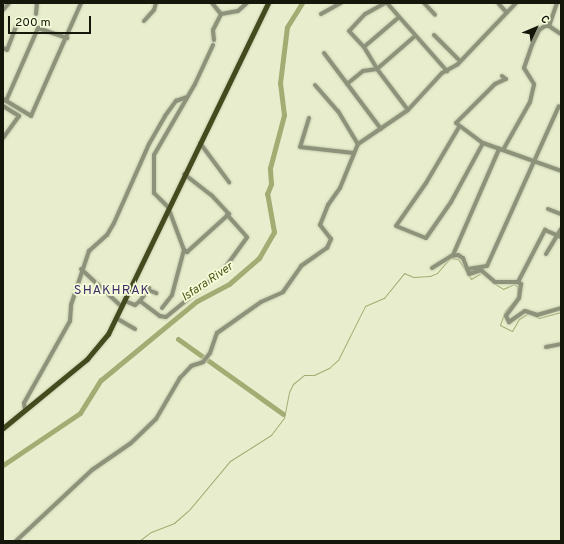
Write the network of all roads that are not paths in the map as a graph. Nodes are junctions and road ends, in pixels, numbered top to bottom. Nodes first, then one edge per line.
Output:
1 (9, 3) edge
2 (37, 3) edge
3 (81, 3) edge
4 (156, 3) edge
5 (212, 3) edge
6 (247, 3) edge
7 (268, 3) edge
8 (342, 3) edge
9 (386, 3) edge
10 (424, 3) edge
11 (498, 3) edge
12 (516, 3) edge
13 (557, 3) edge
14 (3, 10) edge
15 (506, 12) junction
16 (36, 14) dead end
17 (221, 14) junction
18 (322, 14) dead end
19 (435, 15) dead end
20 (398, 18) junction
21 (144, 21) dead end
22 (549, 26) junction
23 (16, 28) dead end
24 (561, 34) edge
25 (434, 35) dead end
26 (415, 36) junction
27 (67, 38) junction
28 (364, 47) junction
29 (3, 48) edge
30 (324, 53) dead end
31 (460, 61) junction
32 (377, 69) junction
33 (447, 71) junction
34 (502, 76) dead end
35 (347, 84) junction
36 (315, 85) dead end
37 (187, 98) junction
38 (4, 100) edge
39 (3, 106) edge
40 (559, 106) dead end
41 (408, 110) junction
42 (310, 118) dead end
43 (459, 127) junction
44 (381, 129) junction
45 (3, 138) edge
46 (200, 143) junction
47 (483, 143) junction
48 (358, 144) junction
49 (501, 150) junction
50 (354, 153) junction
51 (533, 162) junction
52 (561, 170) edge
53 (184, 174) junction
54 (229, 182) dead end
55 (168, 207) junction
56 (548, 209) dead end
57 (561, 214) edge
58 (227, 215) junction
59 (561, 229) edge
60 (560, 236) edge
61 (184, 250) junction
62 (546, 254) dead end
63 (453, 256) junction
64 (432, 268) dead end
65 (81, 269) junction
66 (468, 269) junction
67 (518, 282) junction
68 (156, 293) dead end
69 (125, 300) junction
70 (140, 301) junction
71 (122, 307) junction
72 (162, 308) dead end
73 (561, 308) edge
74 (116, 318) junction
75 (136, 329) dead end
76 (561, 344) edge
77 (546, 347) dead end
78 (25, 410) junction
79 (3, 428) edge
80 (16, 541) edge

1 - 14 street
2 - 16 street
3 - 27 street
4 - 21 street
5 - 17 street
6 - 17 street
7 - 46 main road
8 - 18 street
9 - 20 street
9 - 28 street
10 - 19 street
11 - 15 street
12 - 15 street
13 - 22 street
15 - 31 street
17 - 37 street
20 - 26 street
20 - 28 street
22 - 24 street
22 - 49 street
23 - 29 street
25 - 31 street
26 - 32 street
26 - 33 street
27 - 38 street
27 - 38 street
28 - 32 street
30 - 35 street
31 - 33 street
32 - 35 street
32 - 41 street
33 - 41 street
34 - 43 street
35 - 44 street
36 - 48 street
37 - 55 street
37 - 65 street
39 - 45 street
40 - 51 street
41 - 44 street
42 - 50 street
43 - 47 street
43 - 47 street
44 - 48 street
46 - 53 main road
46 - 54 street
47 - 49 street
48 - 50 street
49 - 51 street
49 - 63 street
50 - 80 street
51 - 52 street
51 - 66 street
53 - 55 main road
53 - 58 street
55 - 61 street
55 - 69 main road
56 - 57 street
58 - 61 street
58 - 70 street
59 - 60 street
60 - 62 street
60 - 67 street
61 - 72 street
63 - 64 street
63 - 66 street
65 - 71 street
65 - 78 street
66 - 67 street
67 - 73 street
68 - 70 street
69 - 70 street
69 - 71 main road
71 - 74 main road
74 - 75 street
74 - 78 main road
76 - 77 street
78 - 79 main road

